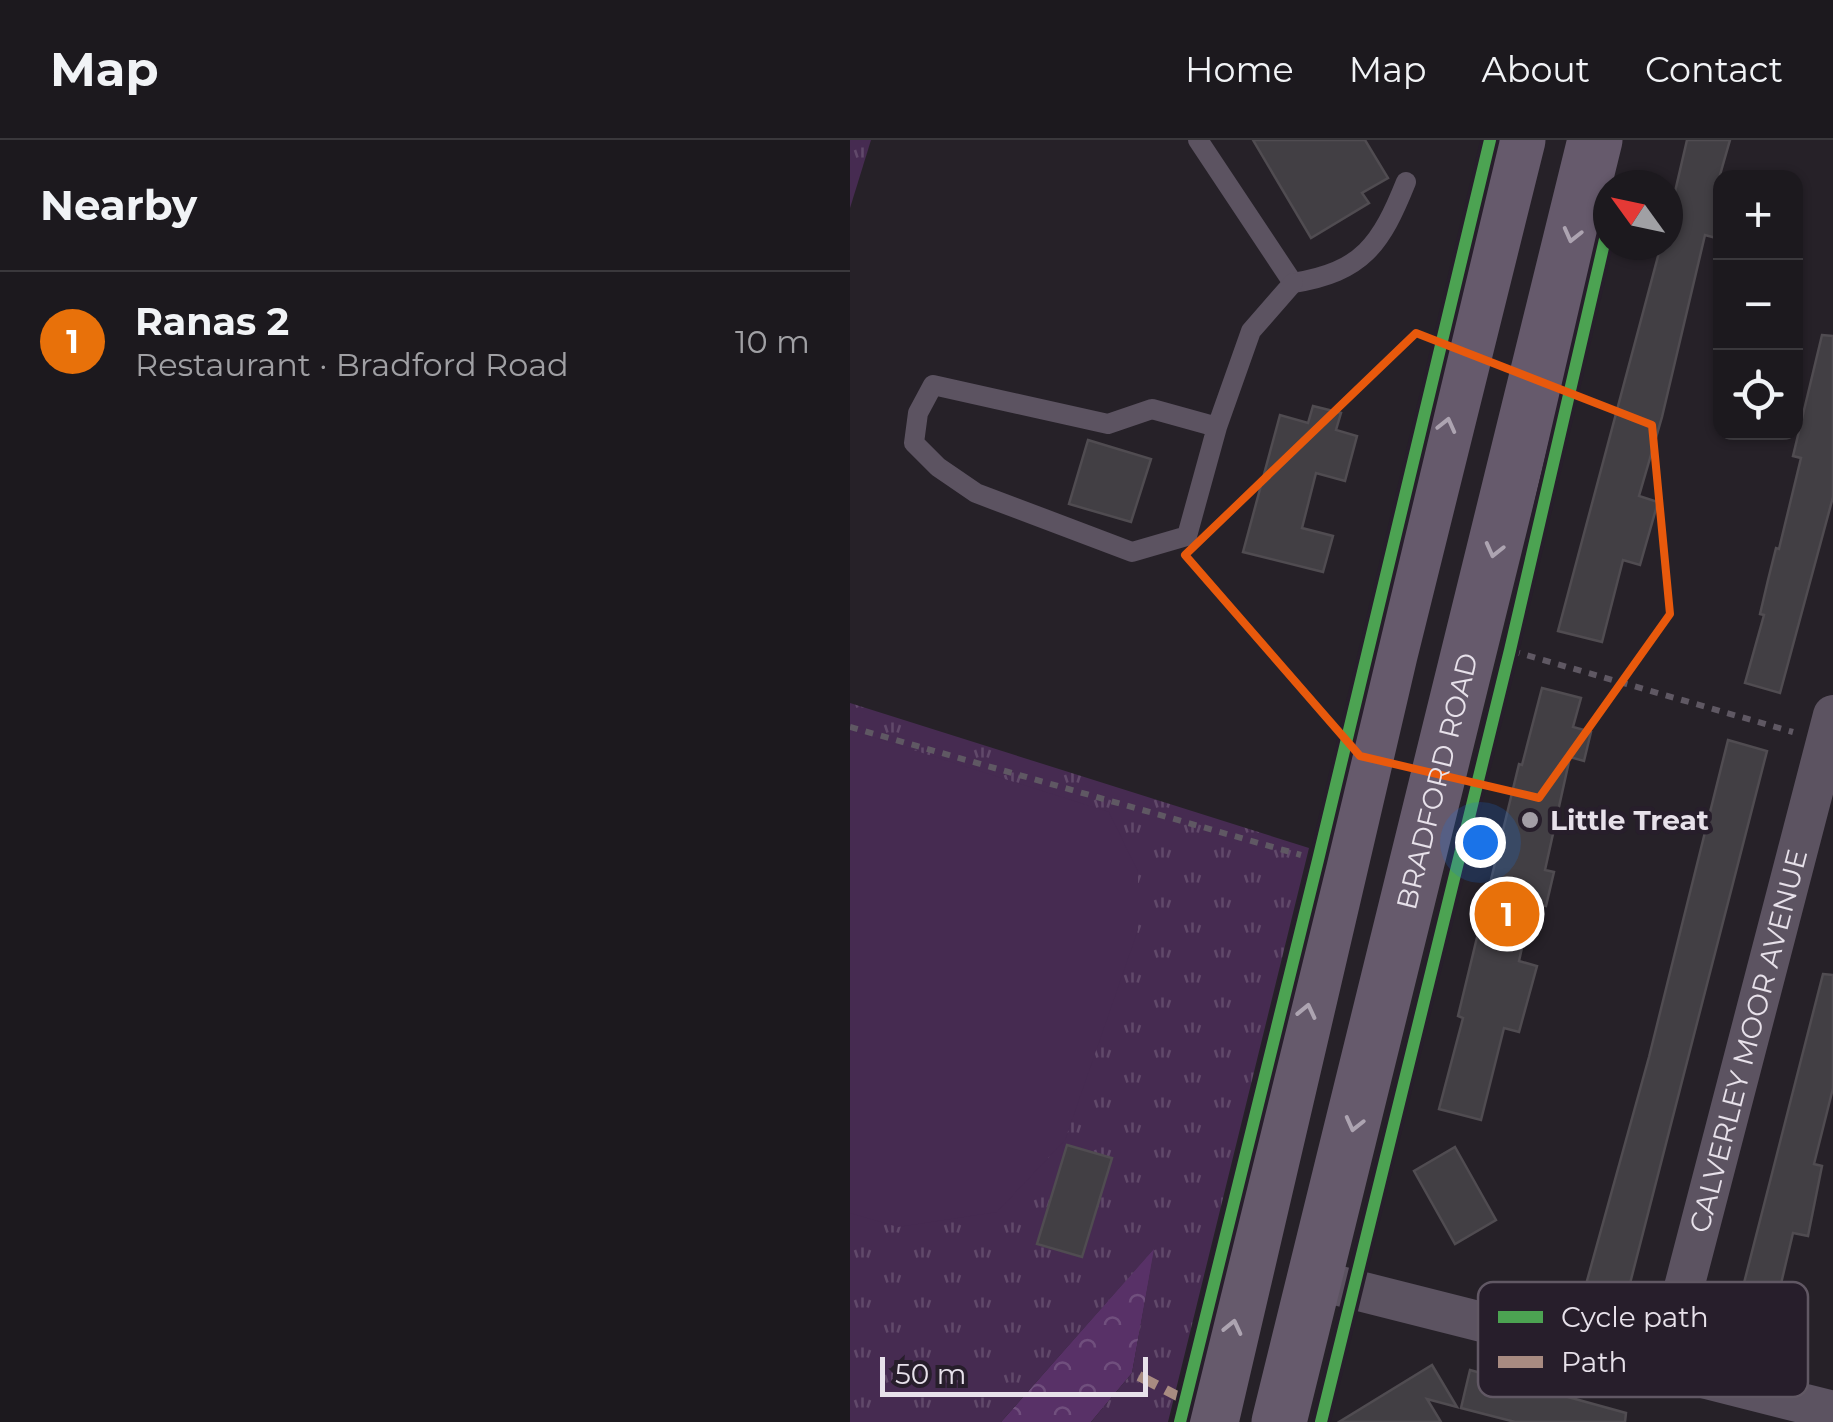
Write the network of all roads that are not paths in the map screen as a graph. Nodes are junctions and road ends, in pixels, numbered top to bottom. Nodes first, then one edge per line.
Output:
1 (1198, 140) edge
2 (1518, 140) edge
3 (1595, 140) edge
4 (1406, 182) dead end
5 (1293, 283) junction
6 (1217, 428) junction
7 (1829, 728) edge
8 (1316, 1280) junction
9 (1685, 1282) edge
10 (1478, 1321) edge
11 (1778, 1397) edge
12 (1833, 1411) edge
13 (1211, 1422) edge
14 (1279, 1422) edge

1 - 5 lane
13 -> 2 highway
3 -> 8 highway, BRADFORD ROAD
4 - 5 lane
5 - 6 lane
6 - 6 lane
7 - 9 street, CALVERLEY MOOR AVENUE
8 - 10 street
8 - 14 highway, BRADFORD ROAD
11 - 12 street

